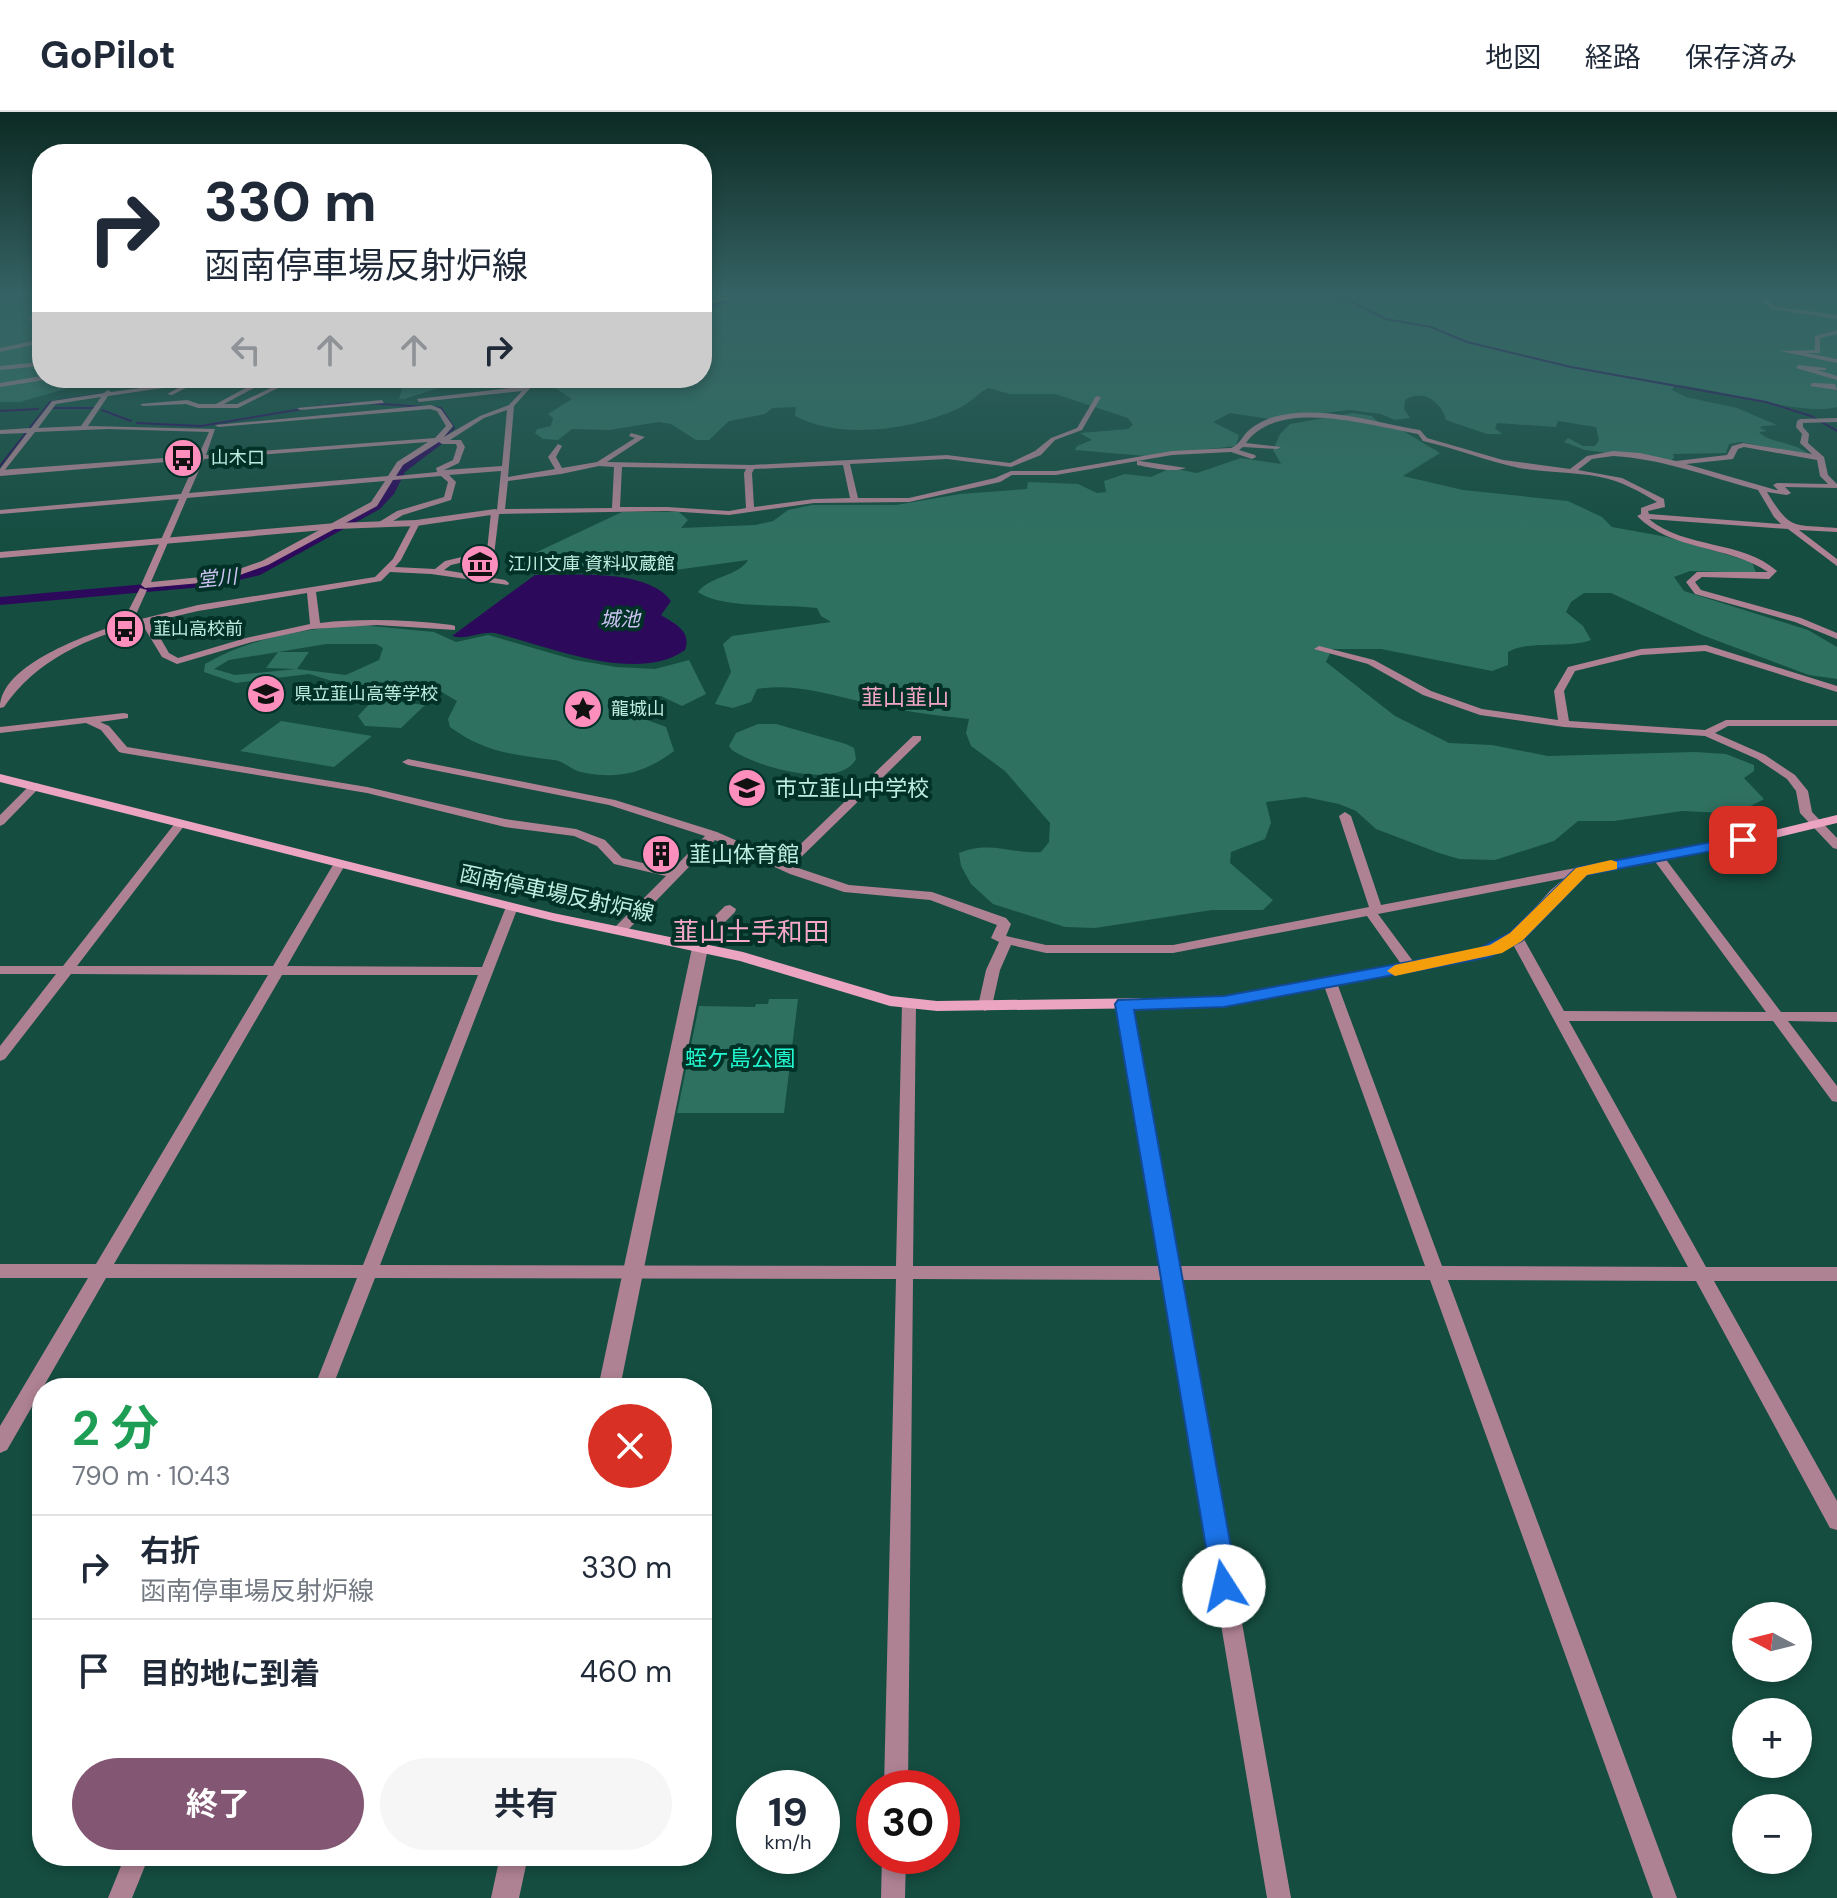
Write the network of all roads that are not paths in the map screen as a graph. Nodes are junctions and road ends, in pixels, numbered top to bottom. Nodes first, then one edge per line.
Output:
1 (32, 380) edge
2 (0, 385) edge
3 (150, 388) edge
4 (173, 388) edge
5 (215, 388) edge
6 (246, 388) edge
7 (275, 388) edge
8 (487, 388) edge
9 (528, 388) edge
10 (211, 390) dead end
11 (108, 393) junction
12 (199, 396) dead end
13 (1098, 397) dead end
14 (52, 402) junction
15 (187, 402) junction
16 (143, 404) junction
17 (215, 406) junction
18 (511, 406) junction
19 (139, 413) dead end
20 (1837, 420) edge
21 (84, 427) junction
22 (214, 427) junction
23 (24, 430) junction
24 (34, 430) junction
25 (0, 432) edge
26 (631, 435) dead end
27 (442, 439) junction
28 (1241, 445) junction
29 (558, 446) dead end
30 (1277, 447) dead end
31 (1232, 450) junction
32 (202, 457) junction
33 (1252, 457) dead end
34 (1820, 458) junction
35 (1136, 461) junction
36 (846, 463) junction
37 (1675, 463) junction
38 (599, 464) junction
39 (618, 465) junction
40 (751, 467) junction
41 (505, 468) junction
42 (1182, 468) dead end
43 (1011, 469) junction
44 (1574, 469) junction
45 (561, 472) junction
46 (0, 473) edge
47 (440, 474) junction
48 (394, 479) junction
49 (507, 479) junction
50 (1836, 485) edge
51 (1762, 490) junction
52 (184, 496) junction
53 (855, 501) junction
54 (616, 509) junction
55 (498, 511) junction
56 (750, 511) junction
57 (0, 512) edge
58 (1645, 516) junction
59 (416, 523) junction
60 (382, 524) junction
61 (336, 526) junction
62 (1789, 526) junction
63 (1837, 530) edge
64 (164, 540) junction
65 (0, 555) edge
66 (1837, 563) edge
67 (388, 569) junction
68 (436, 572) junction
69 (505, 583) dead end
70 (144, 588) junction
71 (311, 590) junction
72 (146, 622) junction
73 (315, 624) junction
74 (126, 625) junction
75 (452, 628) dead end
76 (1837, 633) edge
77 (1319, 649) dead end
78 (1837, 689) edge
79 (0, 705) edge
80 (124, 716) dead end
81 (89, 721) junction
82 (1837, 723) edge
83 (1564, 724) junction
84 (0, 730) edge
85 (1707, 733) junction
86 (917, 738) dead end
87 (408, 762) dead end
88 (0, 778) edge
89 (35, 786) junction
90 (1345, 816) dead end
91 (1837, 819) edge
92 (0, 822) edge
93 (180, 824) junction
94 (1812, 825) junction
95 (713, 835) junction
96 (1835, 841) edge
97 (1657, 856) junction
98 (339, 865) junction
99 (785, 866) junction
100 (1581, 871) junction
101 (673, 874) junction
102 (512, 907) junction
103 (730, 909) dead end
104 (1373, 910) junction
105 (620, 930) junction
106 (1516, 937) junction
107 (1006, 942) junction
108 (697, 947) junction
109 (1411, 968) junction
110 (0, 970) edge
111 (67, 970) junction
112 (276, 971) junction
113 (486, 971) junction
114 (1330, 983) junction
115 (909, 1004) junction
116 (1124, 1004) junction
117 (985, 1006) junction
118 (1560, 1016) junction
119 (1777, 1017) junction
120 (1837, 1017) edge
121 (0, 1056) edge
122 (1837, 1097) edge
123 (0, 1271) edge
124 (369, 1271) junction
125 (102, 1272) junction
126 (633, 1273) junction
127 (903, 1273) junction
128 (1437, 1273) junction
129 (1169, 1274) junction
130 (1701, 1274) junction
131 (1837, 1274) edge
132 (39, 1378) edge
133 (327, 1378) edge
134 (611, 1378) edge
135 (32, 1390) edge
136 (0, 1444) edge
137 (1837, 1521) edge
138 (896, 1770) edge
139 (133, 1866) edge
140 (512, 1866) edge
141 (894, 1874) edge
142 (120, 1898) edge
143 (505, 1898) edge
144 (893, 1898) edge
145 (1279, 1898) edge
146 (1665, 1898) edge

1 - 2 street
3 - 11 street
4 - 16 street
5 - 10 street
6 - 17 street
7 - 17 street
8 - 22 street
9 - 18 street
11 - 14 street
11 - 21 street
12 - 15 street
13 - 43 street
14 - 23 street
14 - 24 street
15 - 16 street
15 - 17 street
16 - 19 street
18 - 27 street
18 - 41 street
20 - 34 street
21 - 22 street
21 - 24 street
22 - 27 street
22 - 32 street
23 - 24 street
23 - 25 street
24 - 46 street
26 - 38 street
27 - 32 street
27 - 47 street
27 - 48 street
28 - 30 street
28 - 31 street
28 - 44 street
29 - 45 street
31 - 33 street
31 - 35 street
32 - 46 street
32 - 52 street
34 - 37 street
34 - 50 street
35 - 42 street
35 - 43 street
36 - 40 street
36 - 43 street
36 - 53 street
37 - 44 street
37 - 51 street
38 - 39 street
38 - 45 street
39 - 40 street
39 - 54 street
40 - 56 street
41 - 47 street
41 - 49 street
43 - 53 street
44 - 58 street
45 - 49 street
47 - 48 street
47 - 60 street
48 - 52 street
48 - 61 street
49 - 55 street
50 - 51 street
51 - 62 street
52 - 57 street
52 - 64 street
53 - 56 street
54 - 55 street
54 - 56 street
55 - 59 street
55 - 68 street
58 - 62 street
58 - 76 street
59 - 60 street
59 - 67 street
60 - 61 street
61 - 64 street
61 - 70 street
62 - 63 street
62 - 66 street
64 - 65 street
64 - 70 street
67 - 68 street
67 - 71 street
68 - 69 street
70 - 74 street
71 - 72 street
71 - 73 street
72 - 73 street
72 - 74 street
73 - 75 street
74 - 79 street
77 - 83 street
78 - 83 street
80 - 81 street
81 - 84 street
81 - 101 street
82 - 85 street
83 - 85 street
85 - 94 street
86 - 99 street
87 - 95 street
88 - 89 main road, 函南停車場反射炉線
89 - 92 street
89 - 93 main road, 函南停車場反射炉線
90 - 104 street
91 - 94 main road
93 - 98 main road, 函南停車場反射炉線
93 - 111 street
94 - 96 street
94 - 97 main road
95 - 99 street
95 - 101 street
97 - 100 main road
97 - 119 street
98 - 102 main road, 函南停車場反射炉線
98 - 112 street
99 - 107 street
100 - 104 street
100 - 106 main road, 函南停車場反射炉線
101 - 105 street
102 - 105 main road, 函南停車場反射炉線
102 - 113 street
103 - 108 street
104 - 107 street
104 - 109 street
105 - 108 main road, 函南停車場反射炉線
106 - 109 main road, 函南停車場反射炉線
106 - 118 street
107 - 117 street
108 - 115 main road, 函南停車場反射炉線
108 - 126 street
109 - 114 main road, 函南停車場反射炉線
110 - 111 street
111 - 112 street
111 - 121 street
112 - 113 street
112 - 125 street
113 - 124 street
114 - 116 main road, 函南停車場反射炉線
114 - 128 street
115 - 117 main road, 函南停車場反射炉線
115 - 127 street
116 - 117 main road, 函南停車場反射炉線
116 - 129 street
118 - 119 street
118 - 130 street
119 - 120 street
119 - 122 street
123 - 125 street
124 - 125 street
124 - 126 street
124 - 133 street
125 - 132 street
126 - 127 street
126 - 134 street
127 - 129 street
127 - 138 street
128 - 129 street
128 - 130 street
128 - 146 street
129 - 145 street
130 - 131 street
130 - 137 street
135 - 136 street
139 - 142 street
140 - 143 street
141 - 144 street

